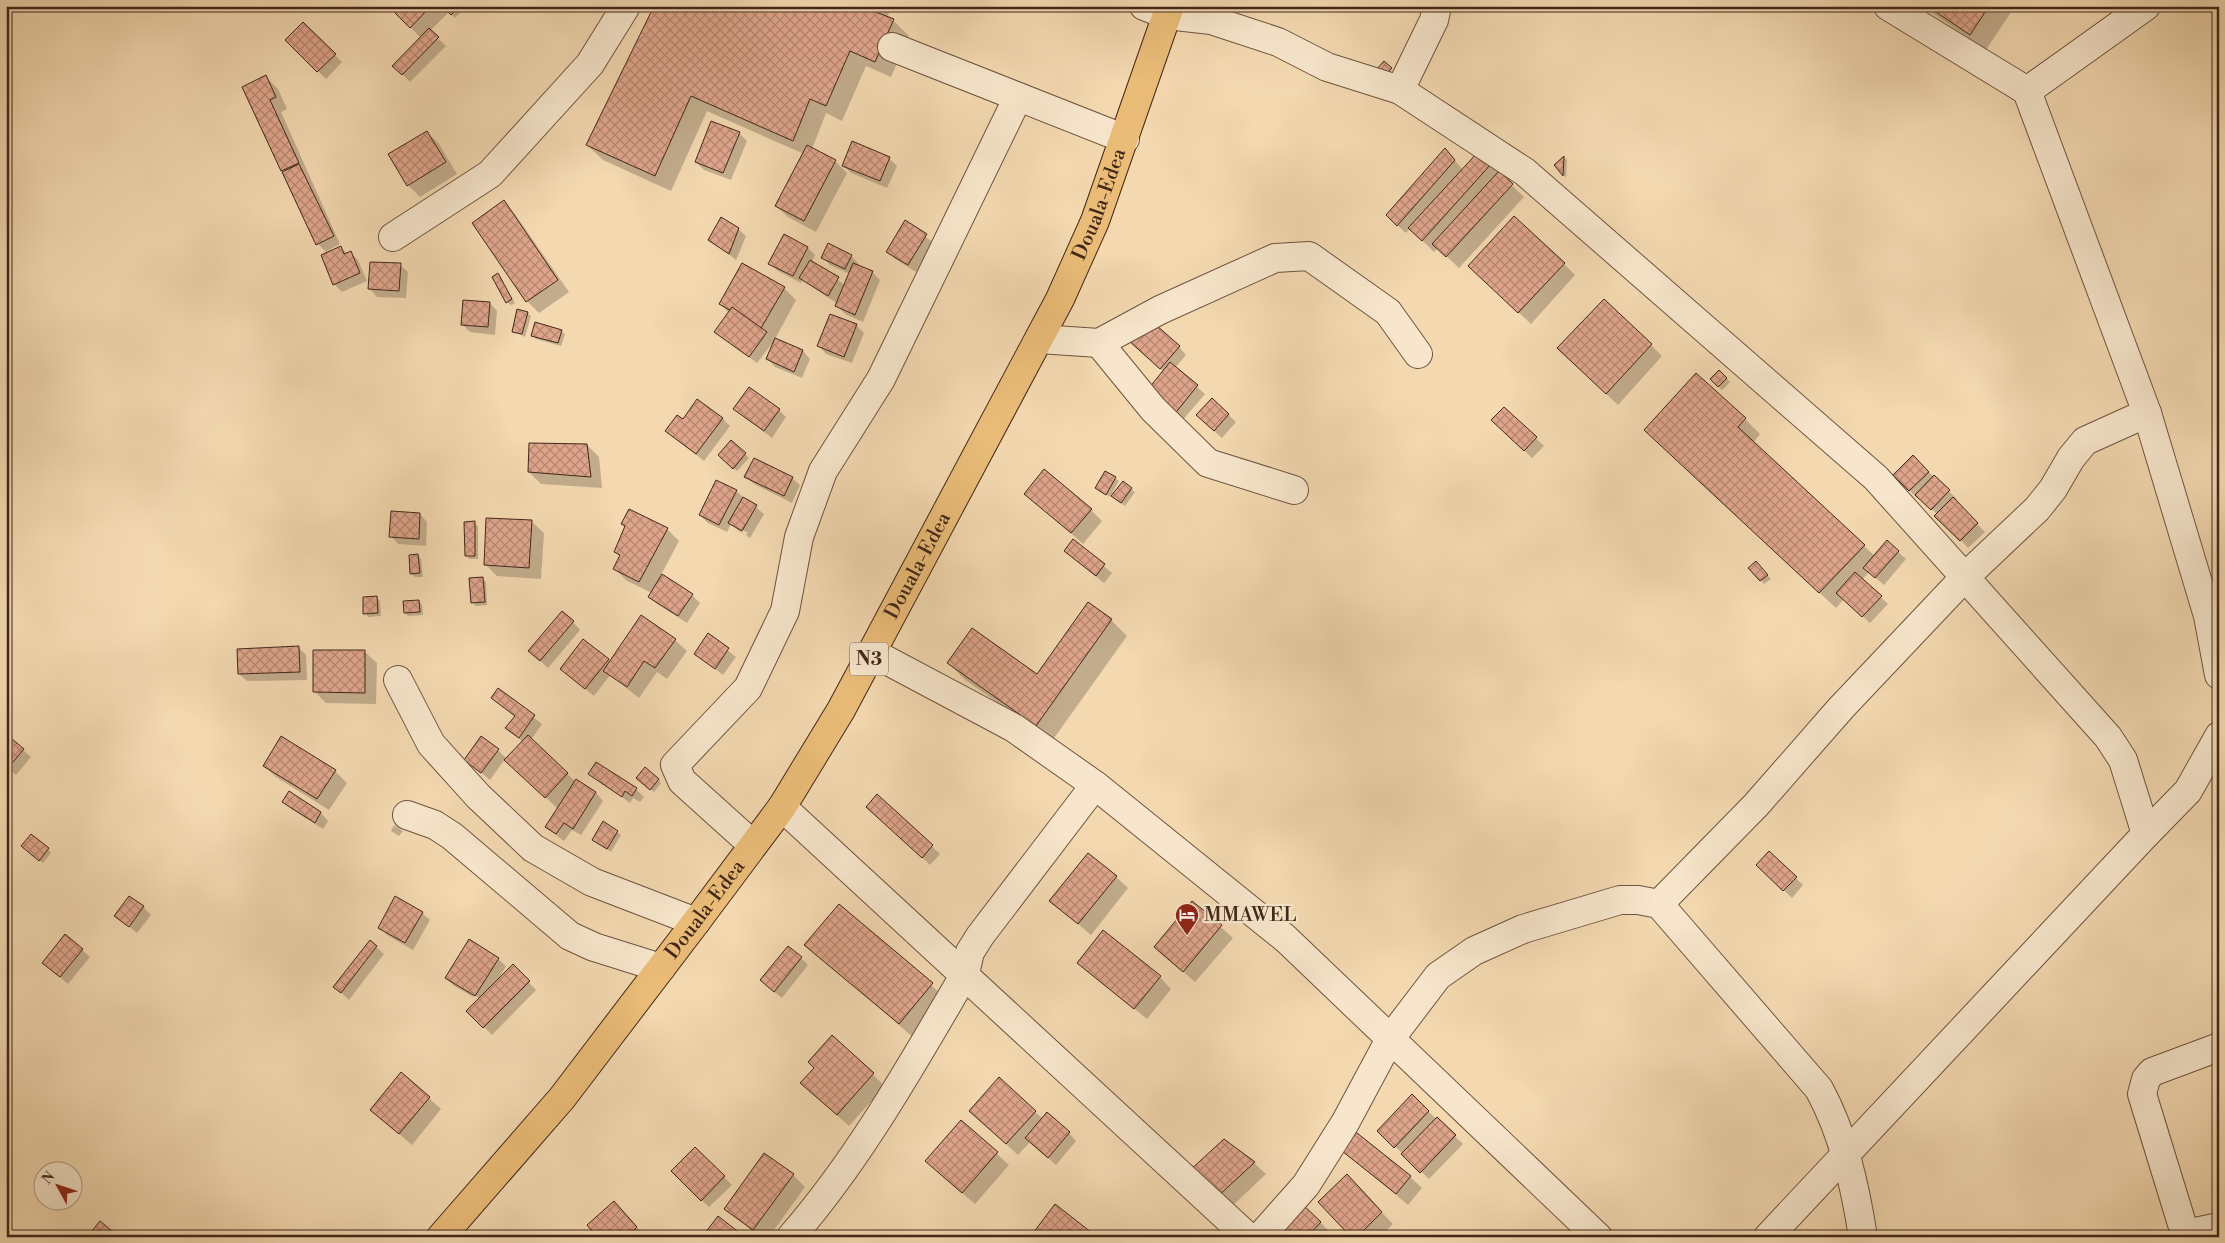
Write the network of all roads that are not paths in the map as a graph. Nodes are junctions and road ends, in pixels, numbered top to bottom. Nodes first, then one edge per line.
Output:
1 (626, 6) edge
2 (1437, 6) edge
3 (1888, 6) edge
4 (2146, 6) edge
5 (1160, 9) edge
6 (892, 47) dead end
7 (1400, 90) junction
8 (2028, 91) junction
9 (1018, 97) junction
10 (1125, 139) junction
11 (394, 236) dead end
12 (1040, 339) junction
13 (1099, 343) junction
14 (1418, 354) dead end
15 (2147, 413) junction
16 (1294, 490) dead end
17 (1965, 577) junction
18 (2213, 615) edge
19 (873, 653) junction
20 (2219, 675) edge
21 (398, 680) dead end
22 (2219, 736) edge
23 (1095, 785) junction
24 (782, 807) junction
25 (407, 815) dead end
26 (2146, 834) junction
27 (753, 845) junction
28 (1659, 904) junction
29 (696, 922) junction
30 (661, 968) junction
31 (965, 974) junction
32 (1390, 1039) junction
33 (2219, 1048) edge
34 (1846, 1155) junction
35 (2219, 1227) edge
36 (2186, 1236) edge
37 (441, 1237) edge
38 (790, 1237) edge
39 (1248, 1237) edge
40 (1260, 1237) edge
41 (1598, 1237) edge
42 (1768, 1237) edge
43 (1863, 1237) edge

1 - 11 street
2 - 7 street
3 - 8 street
4 - 8 street
5 - 7 street
5 - 10 highway, Douala-Edea / N3
6 - 9 street
7 - 17 street
8 - 15 street
9 - 10 street
9 - 27 street
10 - 12 highway, Douala-Edea / N3
12 - 13 street
12 - 19 highway, Douala-Edea / N3
13 - 14 street
13 - 16 street
15 - 17 street
15 - 18 street
17 - 26 street
17 - 28 street
18 - 20 street
19 - 23 street
19 - 24 highway, Douala-Edea / N3
21 - 29 street
22 - 26 street
23 - 31 street
23 - 32 street
24 - 27 highway, Douala-Edea / N3
24 - 31 street
25 - 30 street
26 - 34 street
27 - 29 highway, Douala-Edea / N3
28 - 32 street
28 - 34 street
29 - 30 highway, Douala-Edea / N3
30 - 37 highway, Douala-Edea / N3
31 - 38 street
31 - 39 street
32 - 40 street
32 - 41 street
33 - 36 street
34 - 42 street
34 - 43 street
35 - 36 street

